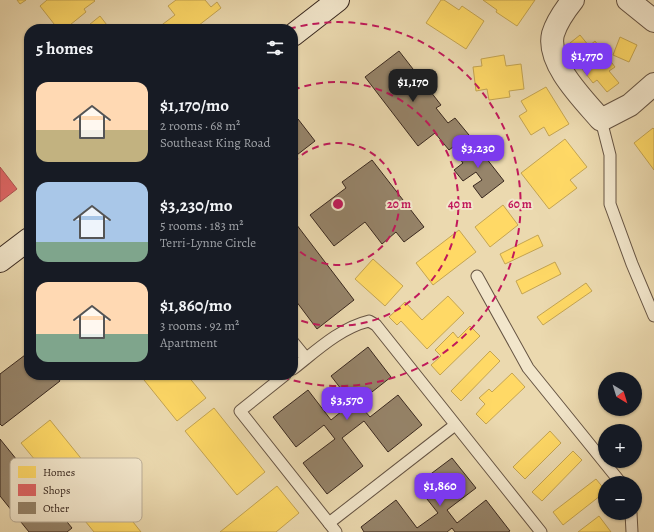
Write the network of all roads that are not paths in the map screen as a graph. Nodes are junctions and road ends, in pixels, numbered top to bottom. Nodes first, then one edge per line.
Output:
1 (338, 0) edge
2 (573, 0) edge
3 (628, 0) edge
4 (654, 21) edge
5 (298, 31) edge
6 (654, 84) edge
7 (601, 120) junction
8 (24, 243) edge
9 (0, 261) edge
10 (477, 276) dead end
11 (654, 316) edge
12 (298, 348) edge
13 (306, 358) junction
14 (298, 365) edge
15 (279, 380) edge
16 (455, 425) junction
17 (615, 476) edge
18 (631, 520) edge
19 (329, 523) junction
20 (336, 532) edge
21 (541, 532) edge
22 (632, 532) edge

1 - 5 street
2 - 7 street
3 - 4 street
6 - 7 street
7 - 11 lane
8 - 9 street
10 - 17 lane
12 - 13 lane
13 - 14 lane
13 - 16 lane
15 - 19 lane
16 - 19 lane
16 - 21 lane
18 - 22 lane
19 - 20 lane

